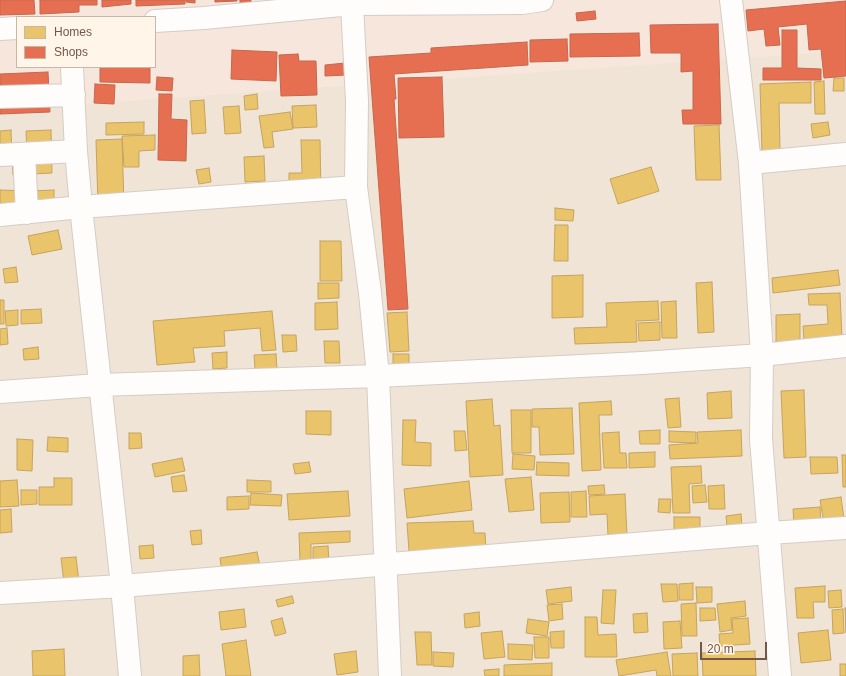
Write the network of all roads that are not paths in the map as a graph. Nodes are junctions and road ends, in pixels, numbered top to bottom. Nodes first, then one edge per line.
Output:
1 (732, 0) edge
2 (528, 1) edge
3 (352, 4) junction
4 (263, 6) edge
5 (156, 21) edge
6 (16, 28) edge
7 (0, 29) edge
8 (72, 68) edge
9 (74, 95) junction
10 (0, 97) edge
11 (76, 151) junction
12 (24, 154) junction
13 (846, 154) edge
14 (0, 155) edge
15 (750, 163) junction
16 (356, 187) junction
17 (81, 207) junction
18 (27, 213) junction
19 (0, 215) edge
20 (846, 346) edge
21 (762, 355) junction
22 (378, 376) junction
23 (99, 385) junction
24 (0, 392) edge
25 (846, 528) edge
26 (769, 533) junction
27 (385, 564) junction
28 (122, 586) junction
29 (0, 593) edge
30 (130, 676) edge
31 (390, 676) edge
32 (780, 676) edge

1 - 15 street
2 - 3 street
3 - 4 street
3 - 16 street
4 - 5 street
6 - 7 street
8 - 9 street
9 - 10 street
9 - 11 street
11 - 12 street
11 - 17 street
12 - 14 street
12 - 18 street
13 - 15 street
15 - 21 street
16 - 17 street
16 - 22 street
17 - 18 street
17 - 23 street
18 - 19 street
20 - 21 street
21 - 22 street
21 - 26 street
22 - 23 street
22 - 27 street
23 - 24 street
23 - 28 street
25 - 26 street
26 - 27 street
26 - 32 street
27 - 28 street
27 - 31 street
28 - 29 street
28 - 30 street

